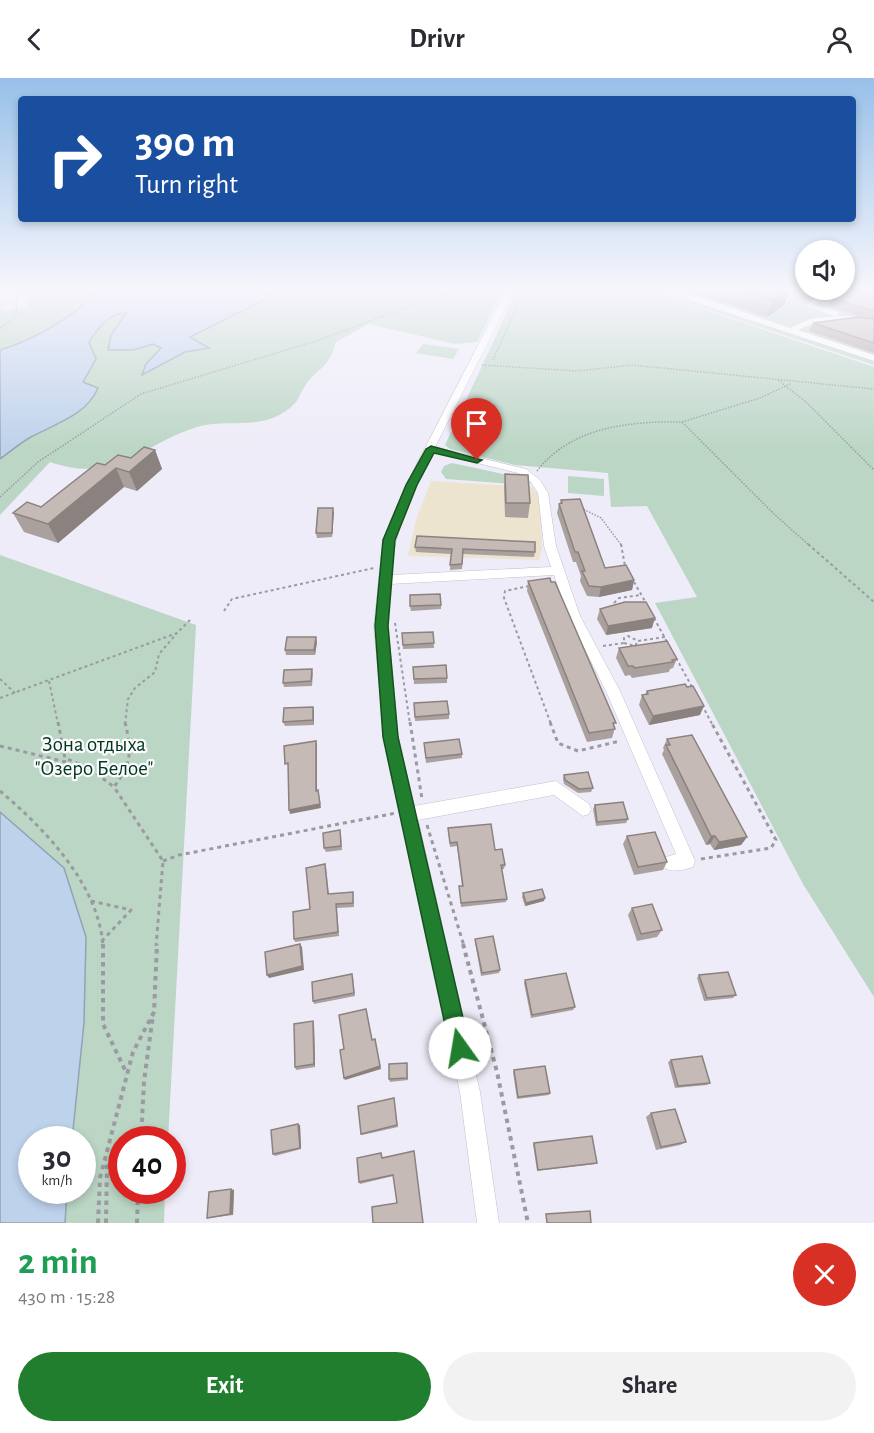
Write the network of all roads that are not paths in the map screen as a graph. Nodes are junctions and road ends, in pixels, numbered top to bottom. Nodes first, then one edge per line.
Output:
1 (484, 342) edge
2 (826, 342) edge
3 (874, 358) edge
4 (431, 449) junction
5 (559, 571) junction
6 (380, 574) junction
7 (583, 809) dead end
8 (413, 812) junction
9 (672, 863) dead end
10 (488, 1223) edge

1 - 4 street
2 - 3 street
4 - 5 street
4 - 6 street
5 - 6 street
5 - 9 street
6 - 8 street
7 - 8 street
8 - 10 street

